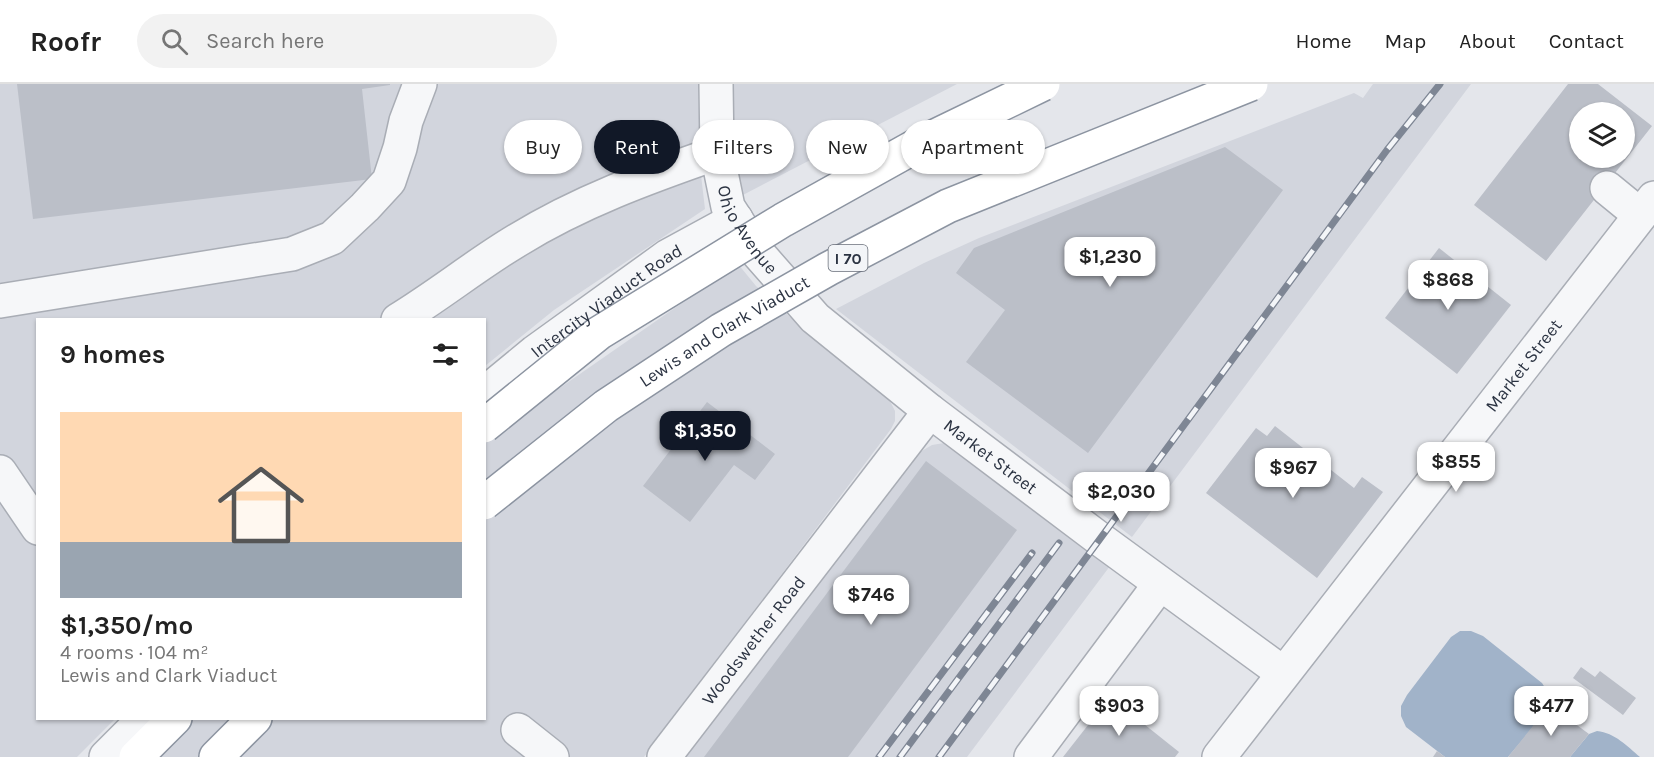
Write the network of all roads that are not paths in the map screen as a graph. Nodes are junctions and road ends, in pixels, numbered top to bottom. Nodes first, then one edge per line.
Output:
1 (420, 84) edge
2 (716, 84) edge
3 (1043, 84) edge
4 (1251, 84) edge
5 (717, 120) edge
6 (692, 162) edge
7 (721, 174) edge
8 (1607, 188) dead end
9 (1647, 207) edge
10 (736, 219) junction
11 (0, 301) edge
12 (401, 318) edge
13 (486, 392) edge
14 (930, 411) junction
15 (486, 424) edge
16 (0, 472) edge
17 (486, 501) edge
18 (36, 525) edge
19 (1160, 584) junction
20 (1283, 673) junction
21 (143, 720) edge
22 (173, 720) edge
23 (253, 720) edge
24 (518, 730) dead end
25 (106, 757) edge
26 (136, 757) edge
27 (216, 757) edge
28 (552, 757) edge
29 (664, 757) edge
30 (1031, 757) edge
31 (1219, 757) edge

1 - 11 street
2 - 5 street, Ohio Avenue
3 - 15 highway, bridge
4 - 17 highway, Lewis and Clark Viaduct / I 70, bridge
6 - 12 street
7 - 10 street, Ohio Avenue
8 - 9 street
9 - 20 street, Market Street
10 - 13 street, Intercity Viaduct Road
10 - 14 street, Ohio Avenue
14 - 19 street, Market Street
14 - 29 street, Woodswether Road
16 - 18 street
19 - 20 street, Market Street
19 - 30 street
20 - 31 street, Market Street
21 - 25 street
22 - 26 highway
23 - 27 highway
24 - 28 street

